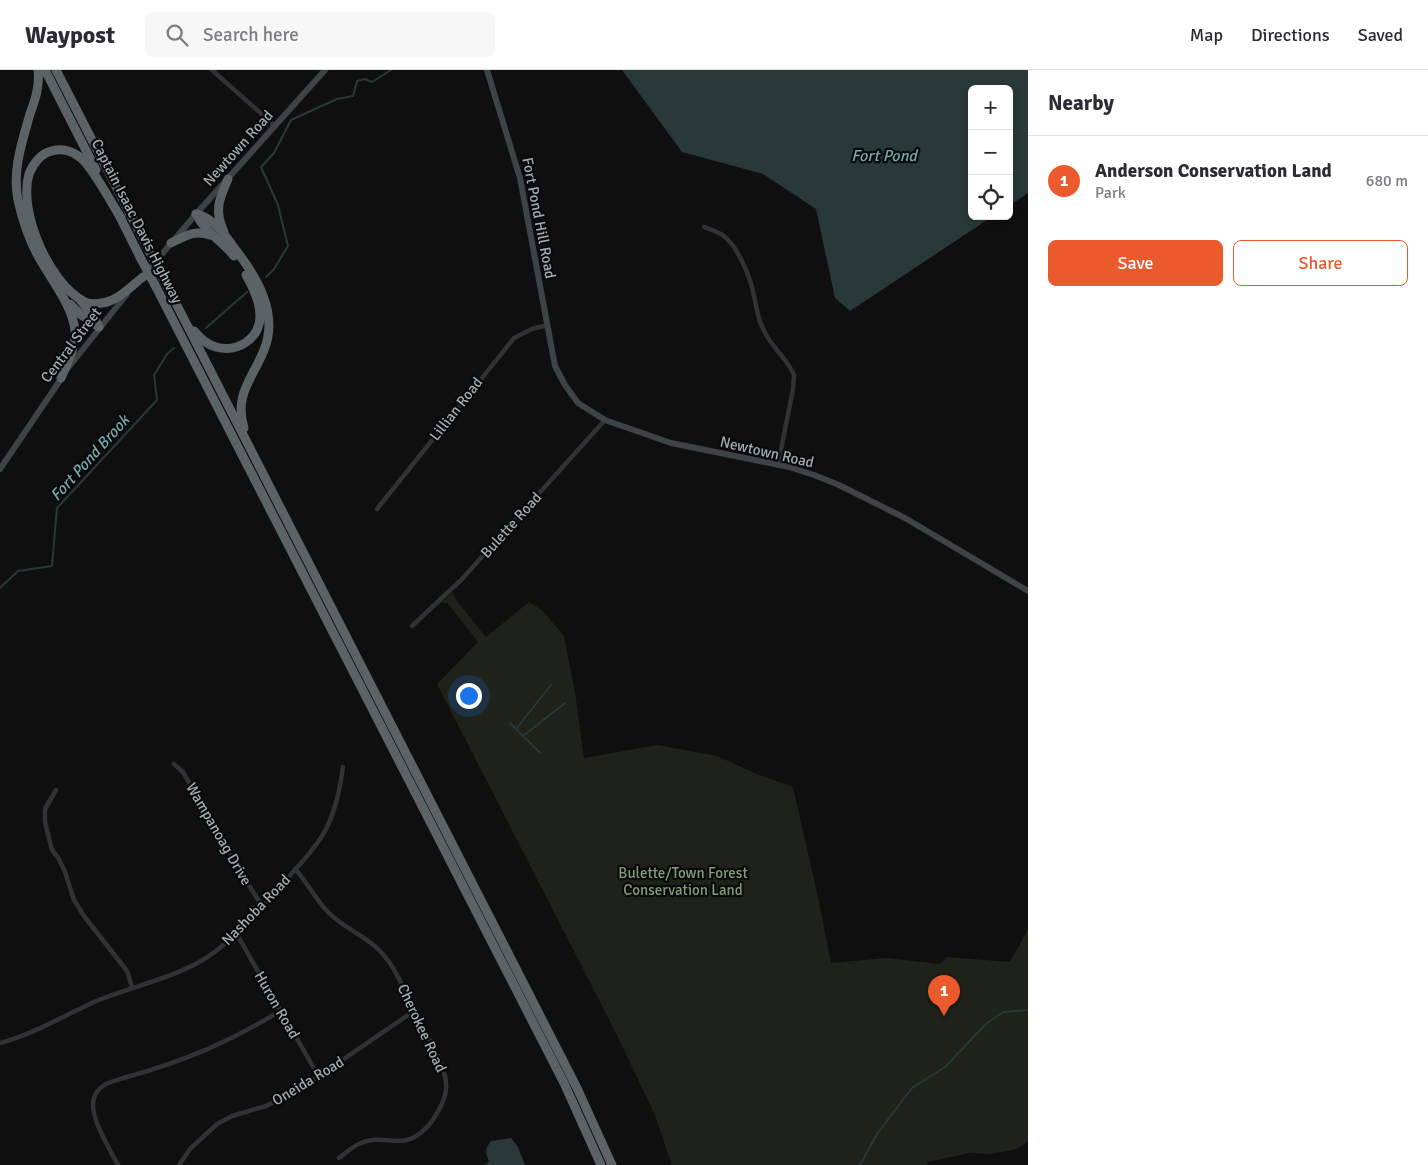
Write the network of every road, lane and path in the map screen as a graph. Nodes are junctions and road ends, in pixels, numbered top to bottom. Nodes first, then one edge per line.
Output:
1 (38, 70) edge
2 (45, 70) edge
3 (56, 70) edge
4 (212, 70) edge
5 (325, 70) edge
6 (487, 70) edge
7 (275, 126) junction
8 (228, 179) junction
9 (196, 214) junction
10 (121, 218) junction
11 (704, 228) dead end
12 (213, 236) junction
13 (228, 239) junction
14 (171, 243) junction
15 (143, 277) junction
16 (61, 295) junction
17 (78, 297) junction
18 (186, 323) junction
19 (547, 325) junction
20 (99, 327) junction
21 (558, 373) joint
22 (61, 378) junction
23 (605, 420) junction
24 (249, 446) junction
25 (778, 465) junction
26 (0, 469) edge
27 (377, 508) dead end
28 (1028, 591) edge
29 (412, 626) dead end
30 (174, 764) dead end
31 (343, 767) dead end
32 (56, 790) dead end
33 (295, 869) junction
34 (262, 906) junction
35 (236, 933) junction
36 (132, 987) junction
37 (280, 1011) junction
38 (414, 1011) junction
39 (0, 1043) edge
40 (319, 1077) junction
41 (339, 1158) dead end
42 (118, 1165) edge
43 (179, 1165) edge
44 (601, 1165) edge
45 (612, 1165) edge

1 - 16 highway
2 - 10 highway, Captain Isaac Davis Highway
3 - 18 highway, Captain Isaac Davis Highway, bridge
4 - 7 street
5 - 7 street, Newtown Road
6 - 19 street, Fort Pond Hill Road
7 - 8 street, Newtown Road
8 - 9 street, Newtown Road
8 - 13 highway
9 - 12 highway
9 - 13 highway
9 - 14 street, Newtown Road
10 - 17 highway
10 - 44 highway, Captain Isaac Davis Highway, bridge
11 - 25 street
12 - 14 highway
12 - 18 highway
13 - 24 highway
14 - 15 street, Central Street
15 - 17 highway
15 - 20 street, Central Street
16 - 20 highway
16 - 22 highway
17 - 20 highway
18 - 24 highway, Captain Isaac Davis Highway
19 - 21 street, Fort Pond Hill Road
19 - 27 street, Lillian Road
20 - 22 street, Central Street
21 - 23 street, Newtown Road
22 - 26 street, Central Street
23 - 25 street, Newtown Road
23 - 29 street, Bulette Road
24 - 45 highway
25 - 28 street, Newtown Road
30 - 34 street, Wampanoag Drive
31 - 33 street, Nashoba Road
32 - 36 street
33 - 34 street, Nashoba Road
33 - 38 street, Cherokee Road
34 - 35 street, Nashoba Road
35 - 36 street, Nashoba Road
35 - 37 street, Huron Road
36 - 39 street, Nashoba Road
37 - 40 street, Huron Road
37 - 42 street
38 - 40 street, Oneida Road
38 - 41 street, Cherokee Road
40 - 43 street, Oneida Road

